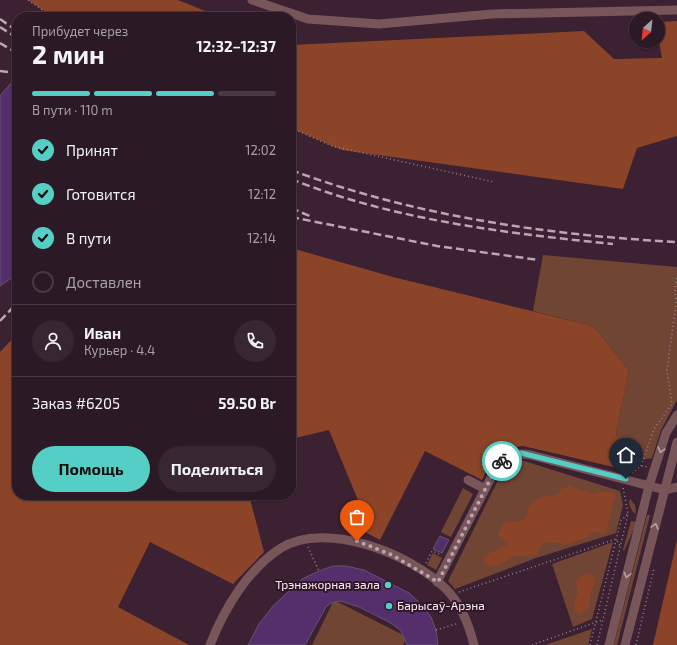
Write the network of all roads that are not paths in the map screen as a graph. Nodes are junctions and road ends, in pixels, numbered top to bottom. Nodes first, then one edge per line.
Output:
1 (252, 0) edge
2 (677, 10) edge
3 (287, 12) edge
4 (296, 15) edge
5 (677, 415) edge
6 (677, 442) edge
7 (468, 480) dead end
8 (650, 486) junction
9 (677, 487) edge
10 (485, 489) junction
11 (665, 490) junction
12 (438, 582) junction
13 (210, 645) edge
14 (474, 645) edge
15 (609, 645) edge
16 (625, 645) edge

1 - 3 street
2 - 4 street
5 -> 8 street
6 - 11 street
7 - 10 street
8 - 10 street
8 - 11 street
8 -> 15 street
9 - 11 street
10 - 12 street
16 -> 11 street
12 - 13 street
12 - 14 street

